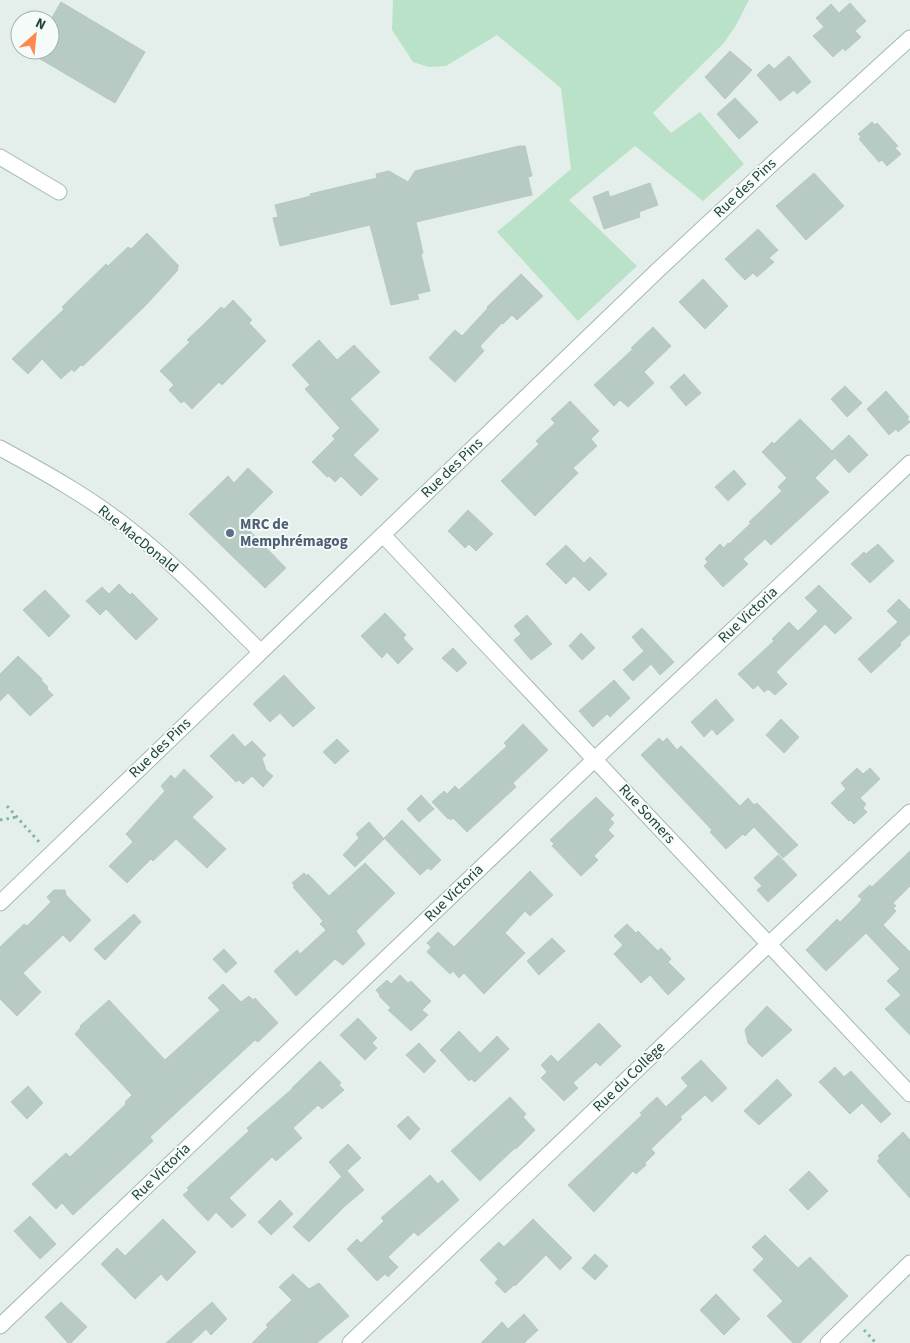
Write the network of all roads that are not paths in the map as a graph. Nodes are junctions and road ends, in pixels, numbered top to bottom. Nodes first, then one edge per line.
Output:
1 (910, 38) edge
2 (0, 157) edge
3 (59, 192) dead end
4 (0, 448) edge
5 (910, 463) edge
6 (383, 535) junction
7 (260, 651) junction
8 (594, 759) junction
9 (910, 812) edge
10 (0, 903) edge
11 (769, 944) junction
12 (910, 1094) edge
13 (910, 1263) edge
14 (0, 1326) edge
15 (350, 1343) edge
16 (828, 1343) edge

1 - 6 street, Rue des Pins
2 - 3 street
4 - 7 street, Rue MacDonald
5 - 8 street, Rue Victoria
6 - 7 street, Rue des Pins
6 - 8 street, Rue Somers
7 - 10 street, Rue des Pins
8 - 11 street, Rue Somers
8 - 14 street, Rue Victoria
9 - 11 street, Rue du Collège
11 - 12 street, Rue Somers
11 - 15 street, Rue du Collège
13 - 16 street

